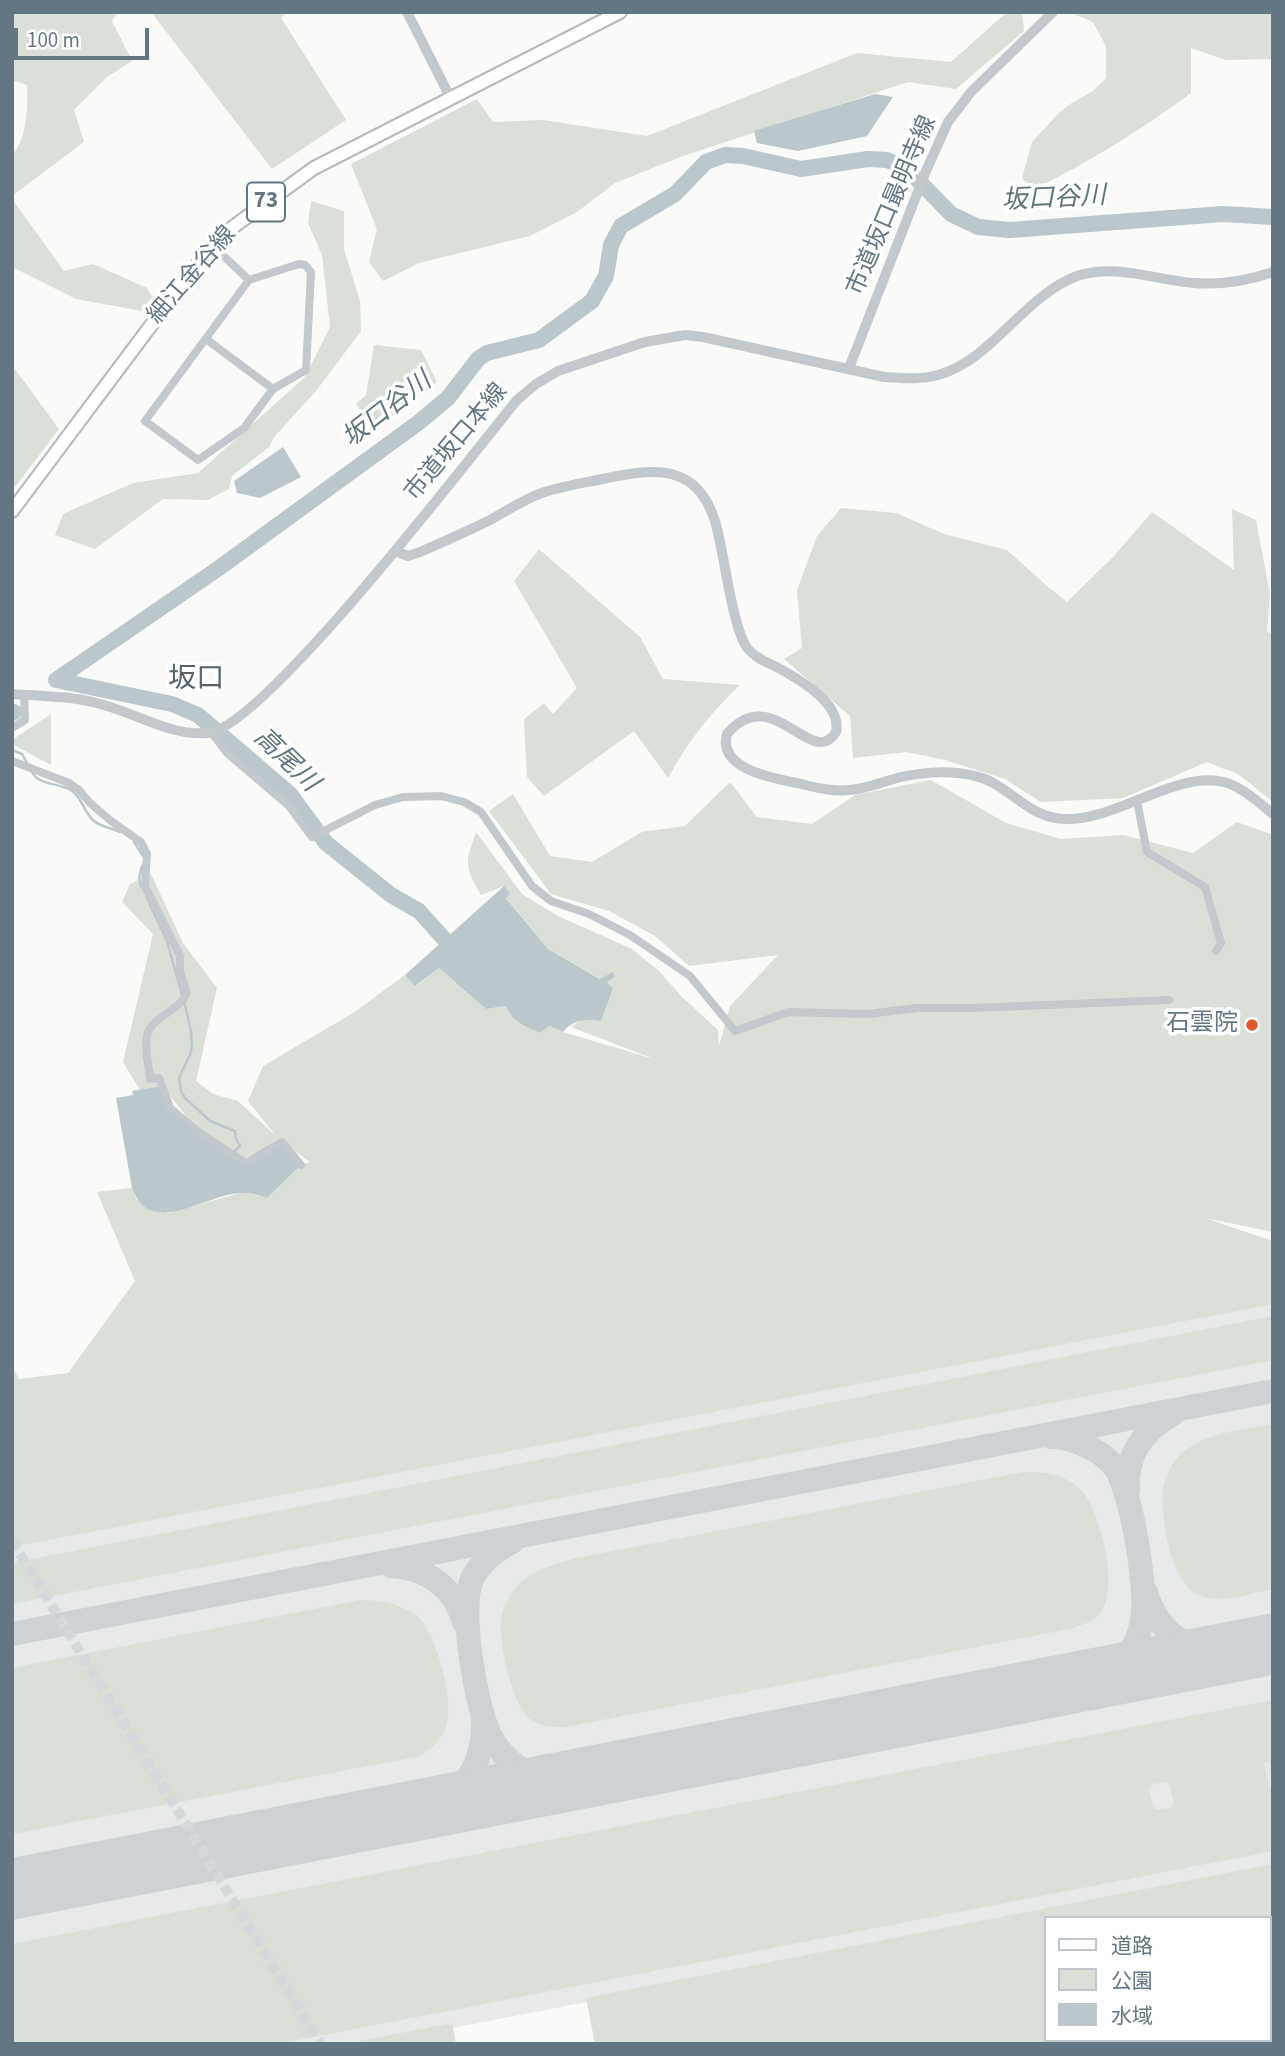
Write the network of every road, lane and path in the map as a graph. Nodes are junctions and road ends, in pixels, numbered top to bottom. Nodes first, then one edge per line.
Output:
1 (407, 12) edge
2 (620, 12) edge
3 (1053, 12) edge
4 (451, 99) junction
5 (213, 246) junction
6 (1273, 272) edge
7 (249, 280) junction
8 (206, 339) junction
9 (849, 368) junction
10 (273, 389) junction
11 (12, 511) edge
12 (395, 551) junction
13 (18, 695) edge
14 (12, 728) edge
15 (212, 732) junction
16 (12, 761) edge
17 (1137, 801) junction
18 (1273, 814) edge
19 (1216, 950) dead end
20 (1169, 1000) dead end
21 (301, 1165) dead end

1 - 4 street
2 - 4 main road, 細江金谷線 / 73
3 - 9 street, 市道坂口最明寺線
4 - 5 main road, 細江金谷線 / 73
5 - 7 street
5 - 11 main road, 細江金谷線 / 73
6 - 9 street, 市道坂口本線
7 - 8 street
7 - 10 street
8 - 10 street
8 - 10 street
9 - 12 street, 市道坂口本線
12 - 15 street, 市道坂口本線
12 - 17 street
13 - 14 street
13 - 15 street
15 - 20 street
16 - 21 street
17 - 18 street
17 - 19 street

